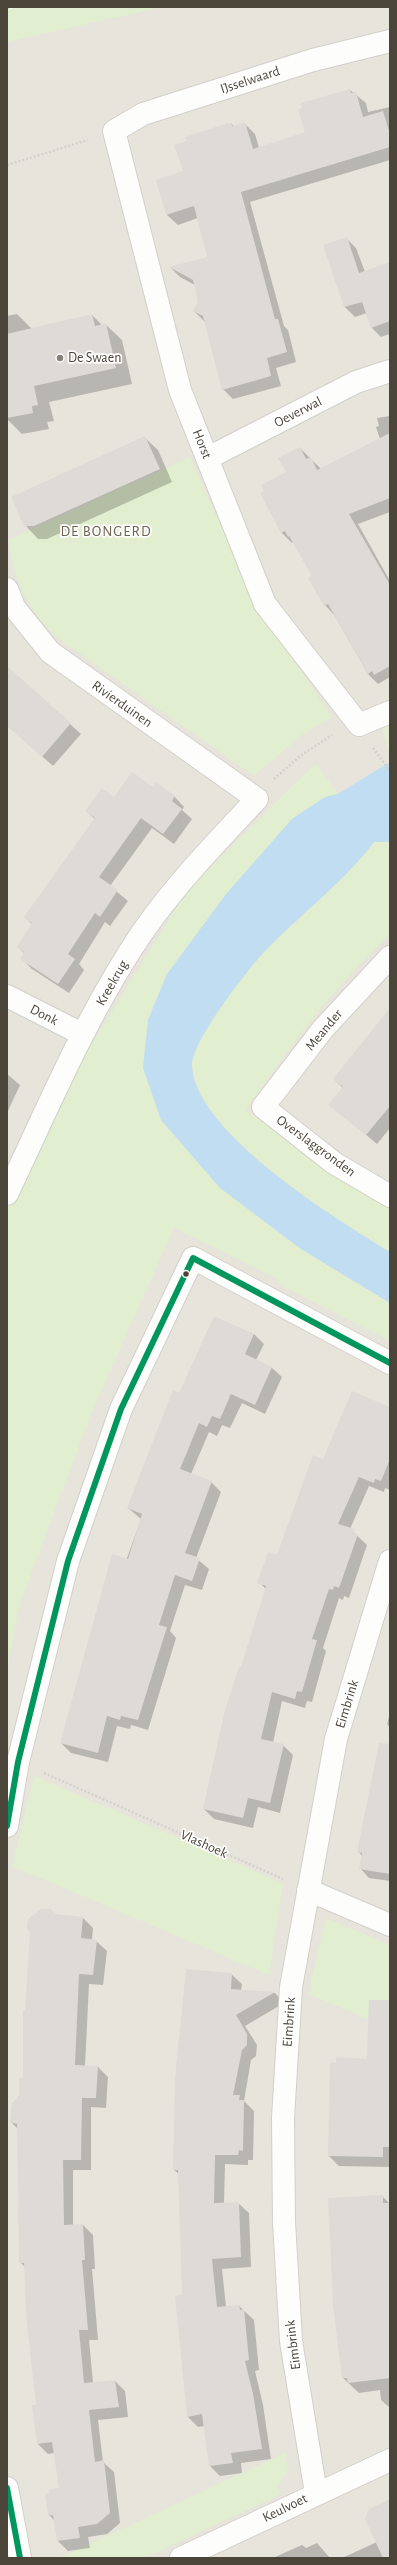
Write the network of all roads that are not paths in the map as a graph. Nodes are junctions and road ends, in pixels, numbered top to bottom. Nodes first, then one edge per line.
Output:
1 (390, 41) edge
2 (114, 131) joint
3 (390, 371) edge
4 (208, 458) junction
5 (7, 589) edge
6 (390, 712) edge
7 (257, 799) joint
8 (390, 956) edge
9 (7, 996) edge
10 (82, 1034) junction
11 (264, 1107) joint
12 (7, 1194) edge
13 (390, 1196) edge
14 (390, 1363) edge
15 (390, 1561) edge
16 (7, 1826) edge
17 (308, 1890) junction
18 (390, 1925) edge
19 (390, 2460) edge
20 (7, 2488) edge
21 (316, 2493) junction
22 (20, 2558) edge
23 (181, 2558) edge

1 - 2 street, IJsselwaard
2 - 4 street, Horst
3 - 4 street, Oeverwal
4 - 6 street, Horst
5 - 7 street, Rivierduinen
7 - 10 street, Kreekrug
8 - 11 street, Meander
9 - 10 street, Donk
10 - 12 street, Kreekrug
11 - 13 street, Overslaggronden
14 - 16 street
15 - 17 street, Eimbrink
17 - 18 street
17 - 21 street, Eimbrink
19 - 21 street, Keulvoet
20 - 22 street
21 - 23 street, Keulvoet

